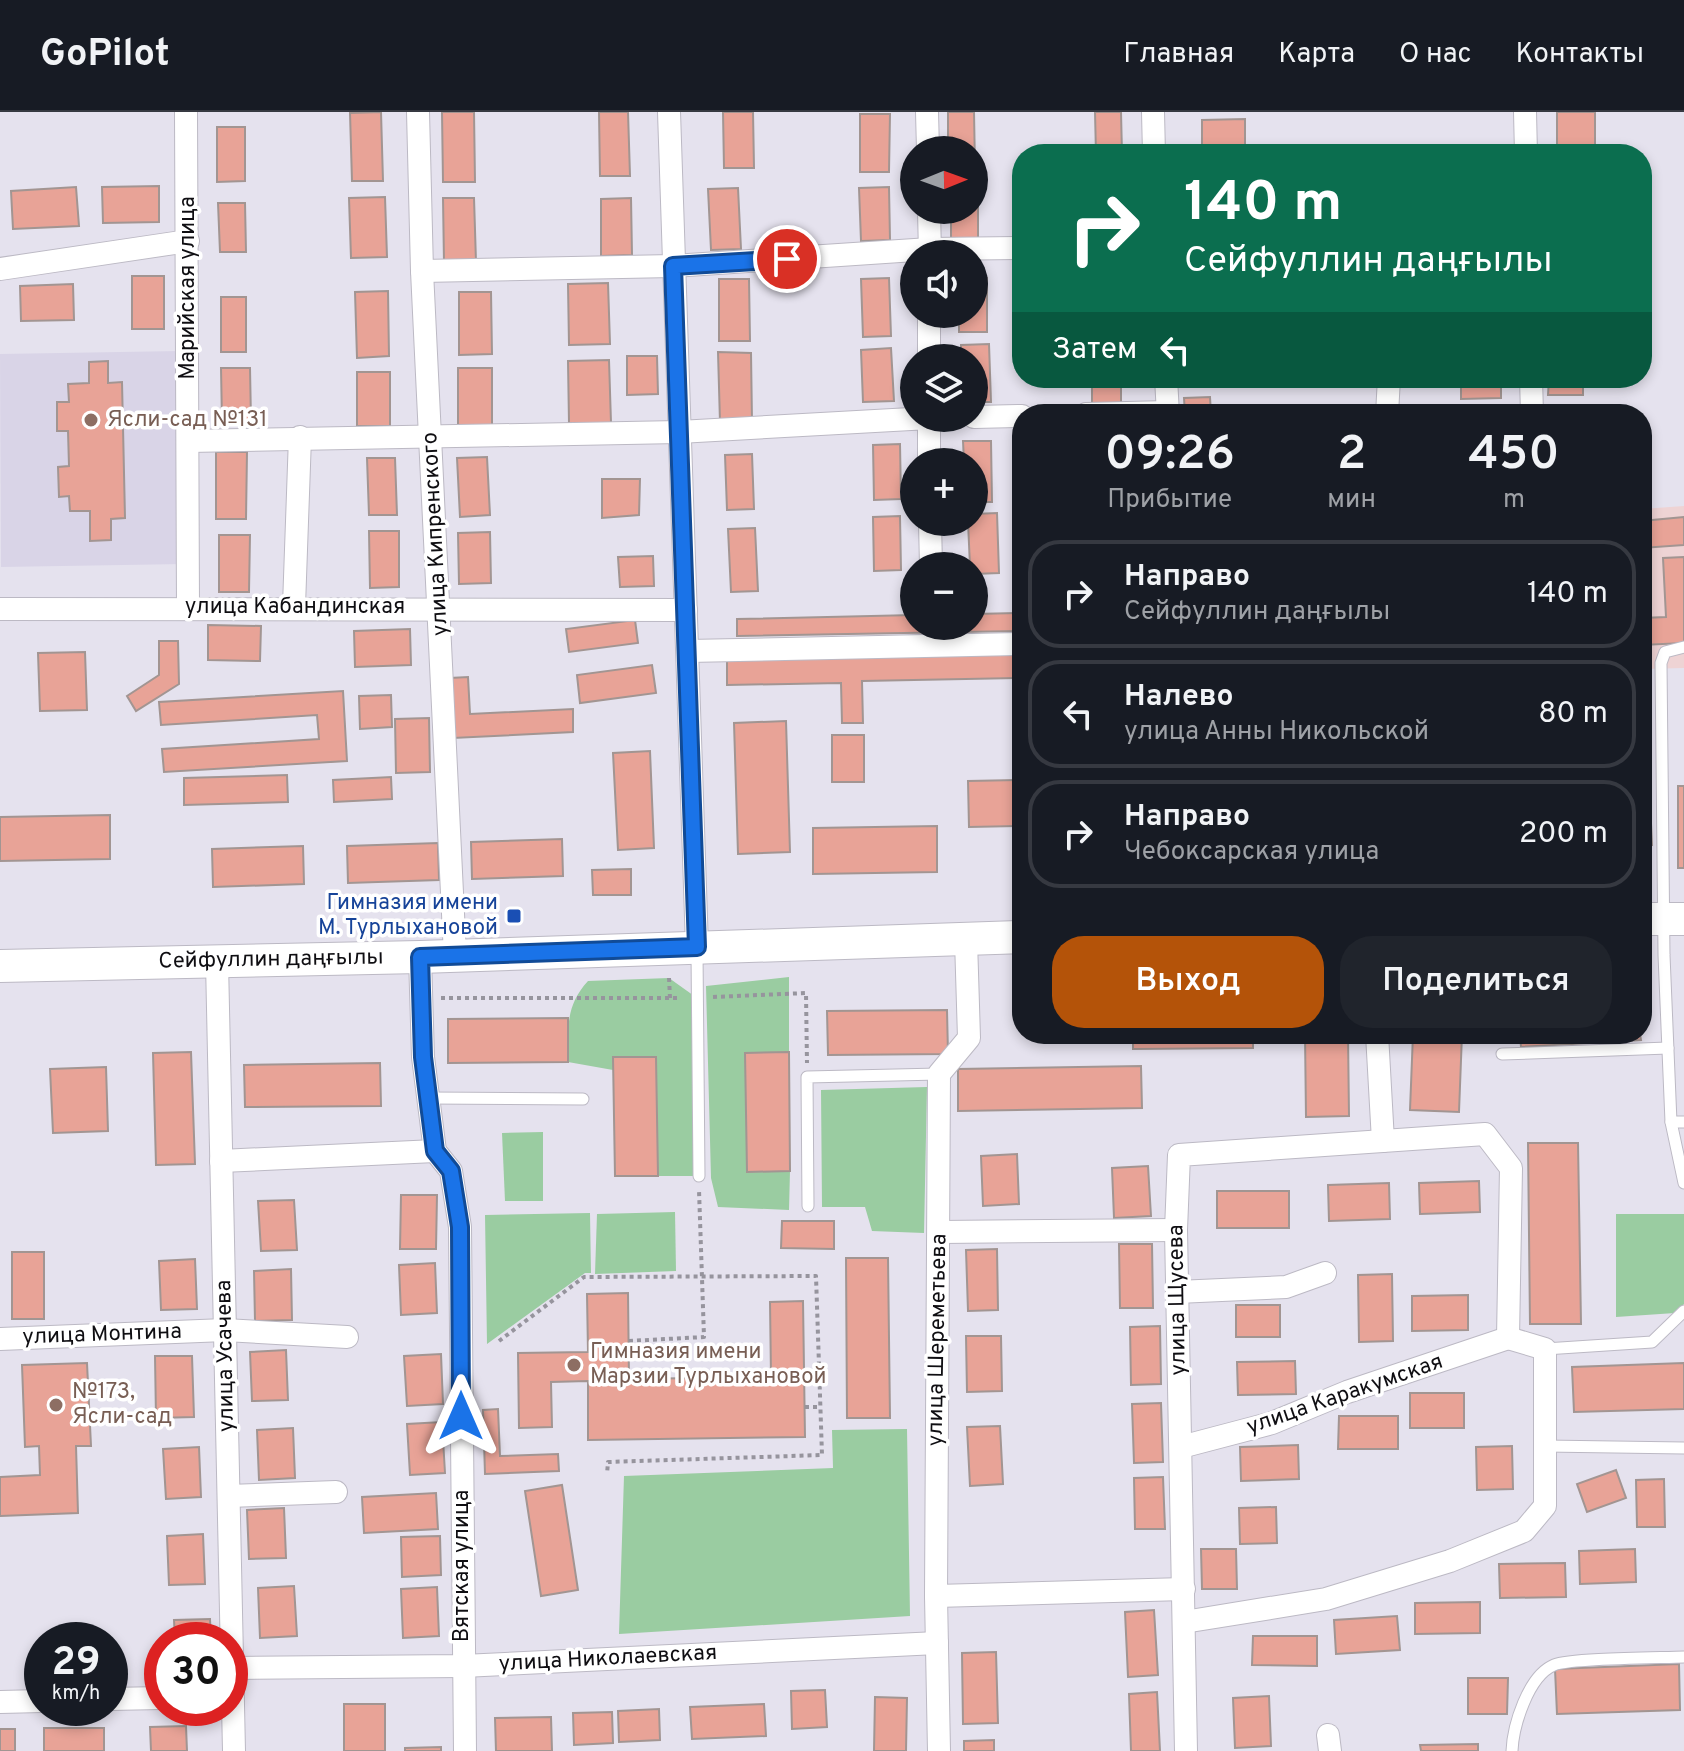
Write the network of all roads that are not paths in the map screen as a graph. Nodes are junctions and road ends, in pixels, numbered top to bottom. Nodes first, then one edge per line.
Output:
1 (186, 112) edge
2 (418, 112) edge
3 (669, 112) edge
4 (927, 112) edge
5 (1153, 112) edge
6 (1525, 112) edge
7 (928, 136) edge
8 (1154, 144) edge
9 (1526, 144) edge
10 (188, 241) junction
11 (1012, 248) edge
12 (988, 249) edge
13 (900, 254) edge
14 (673, 266) junction
15 (0, 269) edge
16 (422, 271) junction
17 (1012, 416) edge
18 (988, 417) edge
19 (900, 420) edge
20 (679, 432) junction
21 (432, 435) junction
22 (300, 437) junction
23 (189, 441) junction
24 (294, 606) junction
25 (188, 607) junction
26 (439, 608) junction
27 (0, 609) edge
28 (686, 610) junction
29 (1012, 644) edge
30 (1684, 647) edge
31 (688, 651) junction
32 (1664, 919) edge
33 (1012, 938) edge
34 (966, 940) junction
35 (697, 947) junction
36 (455, 955) junction
37 (420, 957) junction
38 (217, 962) junction
39 (0, 966) edge
40 (1378, 1044) edge
41 (1668, 1048) junction
42 (1502, 1054) dead end
43 (939, 1074) junction
44 (428, 1098) junction
45 (583, 1099) dead end
46 (1671, 1122) junction
47 (1684, 1122) edge
48 (1383, 1141) junction
49 (435, 1151) junction
50 (221, 1161) junction
51 (699, 1176) road end
52 (1684, 1183) edge
53 (808, 1206) dead end
54 (1176, 1230) junction
55 (940, 1232) junction
56 (1325, 1273) dead end
57 (1177, 1292) junction
58 (1684, 1311) edge
59 (225, 1330) junction
60 (347, 1337) dead end
61 (1508, 1338) junction
62 (0, 1339) edge
63 (1545, 1349) junction
64 (1545, 1446) junction
65 (1181, 1447) junction
66 (1684, 1448) edge
67 (336, 1492) dead end
68 (229, 1496) junction
69 (1184, 1589) junction
70 (936, 1596) junction
71 (231, 1622) edge
72 (1184, 1622) junction
73 (937, 1643) junction
74 (1684, 1657) edge
75 (463, 1666) junction
76 (248, 1668) edge
77 (24, 1701) edge
78 (0, 1702) edge
79 (233, 1726) edge
80 (234, 1751) edge
81 (465, 1751) edge
82 (939, 1751) edge
83 (1186, 1751) edge
84 (1512, 1751) edge

1 - 10 street, Марийская улица
2 - 16 street, улица Кипренского
3 - 14 street
4 - 7 street
5 - 8 street
6 - 9 street
10 - 15 street
10 - 23 street, Марийская улица
11 - 12 street
13 - 14 street
14 - 16 street
14 - 20 street
16 - 21 street, улица Кипренского
17 - 18 street
19 - 20 street
20 - 21 street
20 - 28 street
21 - 22 street
21 - 26 street, улица Кипренского
22 - 23 street
22 - 24 street
23 - 25 street, Марийская улица
24 - 25 street, улица Кабандинская
24 - 26 street, улица Кабандинская
25 - 27 street, улица Кабандинская
26 - 28 street, улица Кабандинская
26 - 36 street, улица Кипренского
28 - 31 street
29 - 31 street
30 - 32 lane
31 - 35 street
32 - 41 lane
33 - 34 main road, Сейфуллин даңғылы
34 - 35 main road, Сейфуллин даңғылы
34 - 43 street
35 - 36 main road, Сейфуллин даңғылы
35 - 51 lane
36 - 37 main road, Сейфуллин даңғылы
37 - 38 main road, Сейфуллин даңғылы
37 - 44 street, Вятская улица
38 - 39 main road, Сейфуллин даңғылы
38 - 50 street, улица Усачева
40 - 48 street
41 - 42 lane
41 - 46 lane
43 - 53 lane
43 - 55 street, улица Шереметьева
44 - 45 lane
44 - 49 street, Вятская улица
46 - 47 lane
46 - 52 lane
48 - 54 street, улица Щусева
48 - 61 street, улица Щусева
49 - 50 street
49 - 75 street, Вятская улица
50 - 59 street, улица Усачева
54 - 55 street
54 - 57 street, улица Щусева
55 - 70 street, улица Шереметьева
56 - 57 street
57 - 65 street, улица Щусева
58 - 63 lane
59 - 60 street, улица Монтина
59 - 62 street, улица Монтина
59 - 68 street, улица Усачева
61 - 63 street
61 - 65 street, улица Каракумская
63 - 64 street
64 - 66 lane
64 - 72 street
65 - 69 street, улица Щусева
67 - 68 street
68 - 71 street, улица Усачева
69 - 70 street
69 - 72 street, улица Щусева
70 - 73 street, улица Шереметьева
72 - 83 street, улица Щусева
73 - 75 street, улица Николаевская
73 - 82 street, улица Шереметьева
74 - 84 lane
75 - 76 street, улица Николаевская
75 - 81 street, Вятская улица
77 - 78 street
79 - 80 street, улица Усачева

